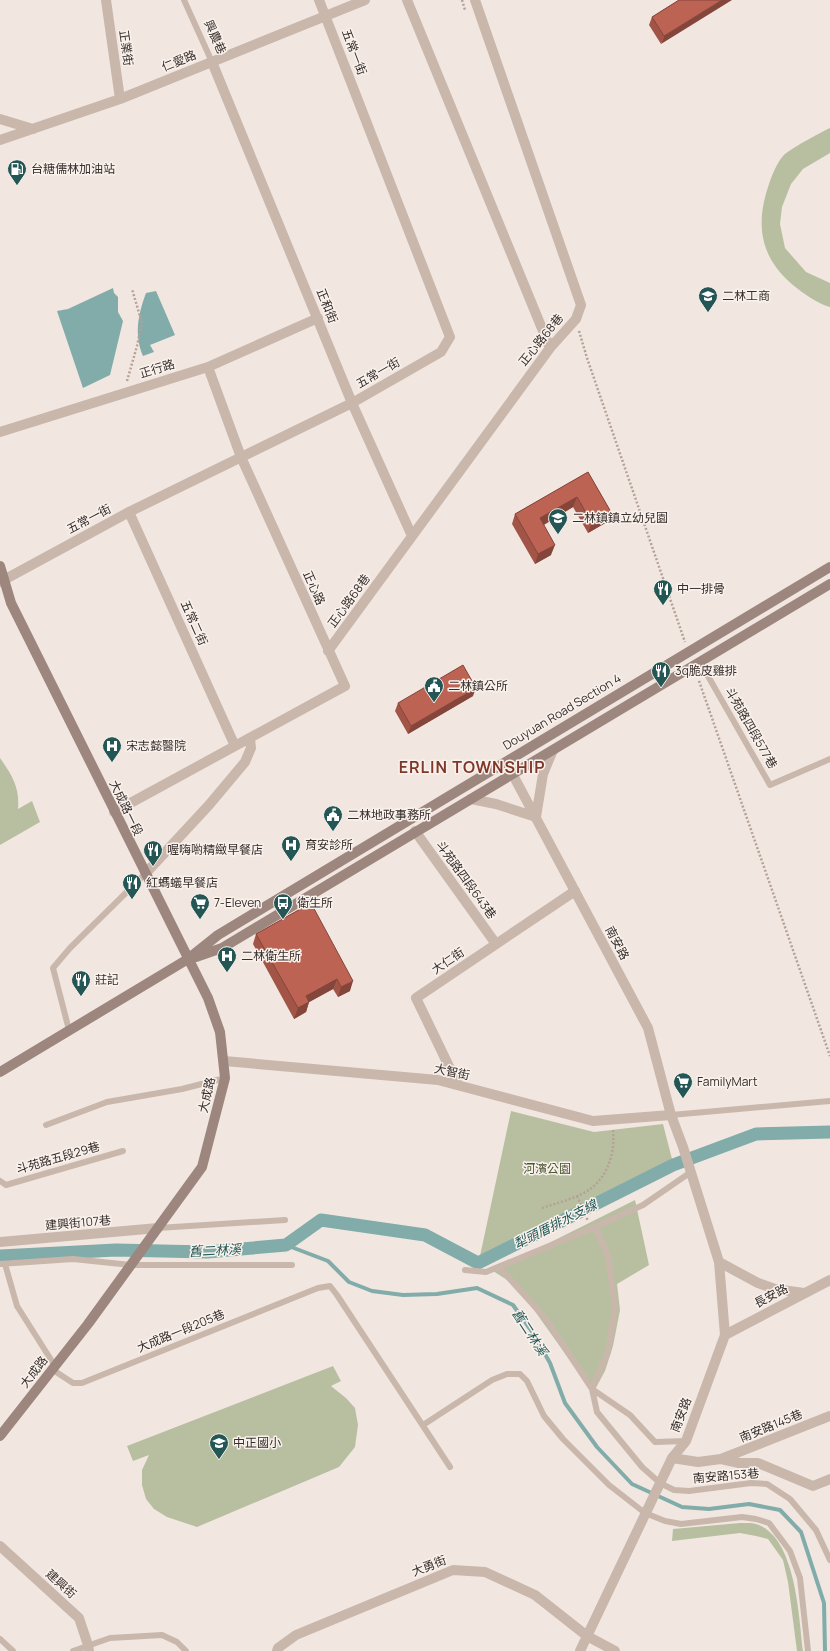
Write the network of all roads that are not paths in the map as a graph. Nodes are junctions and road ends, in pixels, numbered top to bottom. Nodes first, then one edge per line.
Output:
1 (106, 0) edge
2 (184, 0) edge
3 (319, 0) edge
4 (365, 0) edge
5 (408, 0) edge
6 (474, 0) edge
7 (326, 16) junction
8 (212, 62) junction
9 (221, 84) joint
10 (120, 99) junction
11 (0, 119) edge
12 (33, 129) junction
13 (0, 140) edge
14 (318, 318) junction
15 (550, 348) junction
16 (208, 367) junction
17 (352, 403) junction
18 (0, 432) edge
19 (241, 458) junction
20 (129, 512) junction
21 (412, 536) junction
22 (0, 566) edge
23 (830, 567) edge
24 (2, 581) edge
25 (830, 584) edge
26 (328, 651) junction
27 (697, 664) junction
28 (250, 738) junction
29 (235, 746) junction
30 (553, 750) junction
31 (830, 758) edge
32 (506, 762) junction
33 (513, 774) junction
34 (471, 798) junction
35 (114, 812) junction
36 (536, 817) junction
37 (415, 832) junction
38 (145, 874) junction
39 (575, 891) junction
40 (496, 944) junction
41 (188, 959) junction
42 (69, 1030) junction
43 (224, 1061) junction
44 (0, 1072) edge
45 (225, 1078) junction
46 (458, 1085) junction
47 (830, 1100) edge
48 (670, 1115) junction
49 (46, 1124) dead end
50 (123, 1151) dead end
51 (691, 1172) junction
52 (0, 1181) edge
53 (285, 1220) dead end
54 (595, 1227) junction
55 (158, 1228) junction
56 (0, 1242) edge
57 (719, 1262) junction
58 (2, 1264) edge
59 (131, 1265) junction
60 (292, 1265) dead end
61 (499, 1267) junction
62 (465, 1270) dead end
63 (830, 1280) edge
64 (804, 1293) junction
65 (725, 1334) junction
66 (54, 1368) junction
67 (592, 1389) junction
68 (830, 1416) edge
69 (424, 1425) junction
70 (0, 1436) edge
71 (686, 1441) junction
72 (672, 1458) junction
73 (721, 1459) junction
74 (450, 1467) dead end
75 (830, 1479) edge
76 (659, 1485) junction
77 (647, 1510) junction
78 (0, 1546) edge
79 (830, 1560) edge
80 (587, 1636) junction
81 (0, 1639) edge
82 (89, 1648) edge
83 (13, 1651) edge
84 (73, 1651) edge
85 (186, 1651) edge
86 (277, 1651) edge
87 (580, 1651) edge
88 (615, 1651) edge
89 (808, 1651) edge

1 - 10 street, 正業街
2 - 8 lane, 興農巷
3 - 7 street
4 - 7 street, 仁愛路
5 - 15 street
6 - 15 street, 正心路68巷
7 - 8 street, 仁愛路
7 - 17 street, 五常一街
8 - 9 street, 興農巷
8 - 10 street, 仁愛路
9 - 14 street, 正和街
10 - 12 street, 仁愛路
11 - 12 street
12 - 13 street, 仁愛路
14 - 16 street, 正行路
14 - 17 street, 正和街
15 - 21 street, 正心路68巷
16 - 18 street, 正行路
16 - 19 street, 正心路
17 - 19 street, 五常一街
17 - 21 street, 正和街
19 - 20 street, 五常一街
19 - 26 street, 正心路
20 - 24 street, 五常一街
20 - 29 street, 五常二街
21 - 26 street, 正心路68巷
22 - 24 main road, 大成路一段
23 - 32 main road, Douyuan Road Section 4
24 - 35 main road, 大成路一段
25 - 27 main road, Douyuan Road Section 4
26 - 28 street, 正心路
27 - 30 main road, Douyuan Road Section 4
27 - 31 lane, 斗苑路四段577巷
28 - 29 street, 正心路
28 - 38 street
29 - 35 street, 正心路
30 - 33 main road, Douyuan Road Section 4
30 - 36 street
32 - 33 street, 南安路
32 - 41 main road, Douyuan Road Section 4
33 - 34 main road, Douyuan Road Section 4
33 - 36 street, 南安路
34 - 36 street
34 - 37 main road, Douyuan Road Section 4
35 - 38 main road, 大成路一段
36 - 39 street, 南安路
37 - 40 street, 斗苑路四段643巷
37 - 41 main road, Douyuan Road Section 4
38 - 41 main road, 大成路一段
38 - 42 lane
39 - 40 street, 大仁街
39 - 48 street, 南安路
40 - 46 street, 大仁街
41 - 42 main road, Douyuan Road Section 4
41 - 43 main road, 大成路
42 - 44 main road, Douyuan Road Section 4
43 - 45 main road, 大成路
43 - 46 street, 大智街
45 - 49 lane
45 - 55 main road, 大成路
46 - 48 street, 大智街
47 - 48 lane
48 - 51 street, 南安路
50 - 52 lane, 斗苑路五段29巷
51 - 54 lane
51 - 57 street, 南安路
53 - 55 lane
54 - 61 lane
54 - 67 lane
55 - 56 street, 建興街107巷
55 - 59 main road, 大成路
57 - 64 street
57 - 65 street, 南安路
58 - 59 lane
58 - 66 lane
59 - 60 lane
59 - 66 main road, 大成路
61 - 62 lane
61 - 67 lane
63 - 64 street, 長安路
64 - 65 street, 長安路
65 - 71 street, 南安路
66 - 69 lane, 大成路一段205巷
66 - 70 main road, 大成路
67 - 71 lane
67 - 76 lane, 南安路153巷
68 - 73 street, 南安路145巷
69 - 74 lane
69 - 77 lane
71 - 72 street, 南安路
72 - 73 street, 南安路145巷
72 - 76 street, 南安路
73 - 75 street, 南安路145巷
76 - 77 street, 南安路
76 - 79 lane, 南安路153巷
77 - 80 street, 南安路
77 - 89 lane
78 - 82 street, 建興街
80 - 86 street, 大勇街
80 - 87 street, 南安路
80 - 88 street, 大勇街
81 - 83 lane
82 - 84 lane
82 - 85 lane

